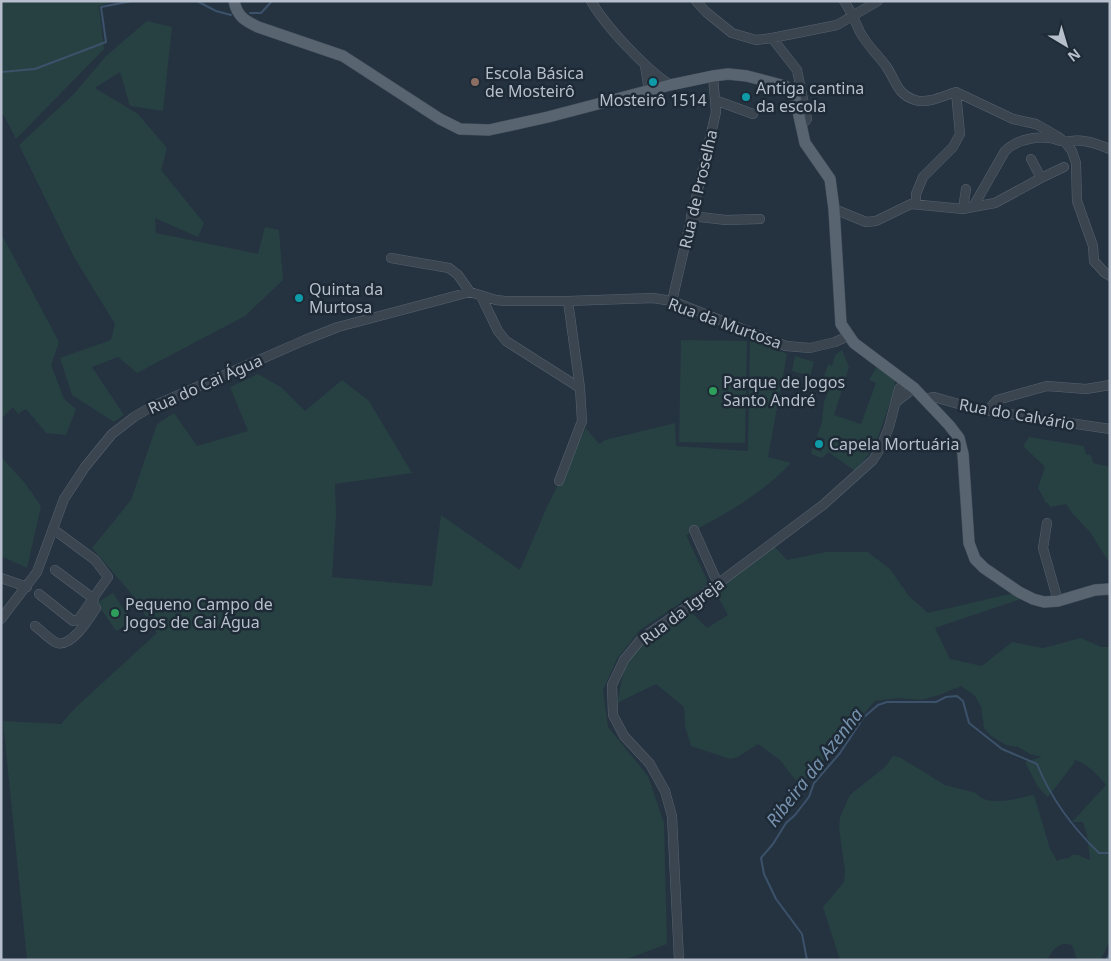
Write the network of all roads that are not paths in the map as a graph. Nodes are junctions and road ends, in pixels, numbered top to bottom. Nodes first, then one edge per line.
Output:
1 (234, 1) edge
2 (591, 1) edge
3 (696, 1) edge
4 (844, 1) edge
5 (878, 1) edge
6 (853, 15) junction
7 (772, 38) junction
8 (645, 66) junction
9 (714, 76) junction
10 (670, 85) junction
11 (649, 91) junction
12 (956, 92) junction
13 (715, 100) junction
14 (753, 114) dead end
15 (801, 123) junction
16 (1066, 142) junction
17 (1110, 149) edge
18 (1031, 159) dead end
19 (1064, 167) dead end
20 (1041, 178) junction
21 (966, 188) dead end
22 (916, 204) junction
23 (968, 208) junction
24 (834, 209) junction
25 (691, 216) junction
26 (760, 220) dead end
27 (391, 258) dead end
28 (1110, 276) edge
29 (470, 292) junction
30 (481, 296) junction
31 (568, 301) junction
32 (672, 301) junction
33 (848, 336) junction
34 (909, 385) junction
35 (1110, 385) edge
36 (580, 388) junction
37 (925, 399) junction
38 (987, 411) junction
39 (1110, 429) edge
40 (559, 481) dead end
41 (1047, 523) dead end
42 (54, 529) junction
43 (694, 530) dead end
44 (55, 570) dead end
45 (1, 578) edge
46 (718, 584) junction
47 (26, 587) junction
48 (1110, 589) edge
49 (39, 594) dead end
50 (93, 601) junction
51 (1058, 601) junction
52 (1, 619) edge
53 (35, 626) dead end
54 (679, 960) edge

1 - 11 main road
2 - 8 street
3 - 7 street
4 - 6 street
5 - 6 street
6 - 7 street
6 - 12 street
7 - 15 street
8 - 10 street
8 - 11 street
9 - 10 main road
9 - 13 street, Rua de Proselha
9 - 15 main road
10 - 11 main road
12 - 16 street
12 - 22 street
13 - 14 street
13 - 25 street, Rua de Proselha
15 - 24 main road
16 - 17 street
16 - 23 street
16 - 28 street
18 - 20 street
19 - 20 street
20 - 23 street
21 - 23 street
22 - 23 street
22 - 24 street
24 - 33 main road
25 - 26 street
25 - 32 street, Rua de Proselha
27 - 29 street
29 - 30 street
29 - 42 street, Rua do Cai Água
30 - 31 street, Rua da Murtosa
30 - 36 street
31 - 32 street, Rua da Murtosa
31 - 36 street
32 - 33 street, Rua da Murtosa
33 - 34 main road
34 - 37 main road
34 - 46 street, Rua da Igreja
35 - 38 street
36 - 40 street
37 - 38 street, Rua do Calvário
37 - 51 main road
38 - 39 street, Rua do Calvário
41 - 51 street
42 - 47 street, Rua do Cai Água
42 - 50 street
43 - 46 street
44 - 50 street
45 - 47 street
46 - 54 street, Rua da Igreja
47 - 52 street, Rua do Cai Água
48 - 51 main road
49 - 50 street
50 - 53 street

